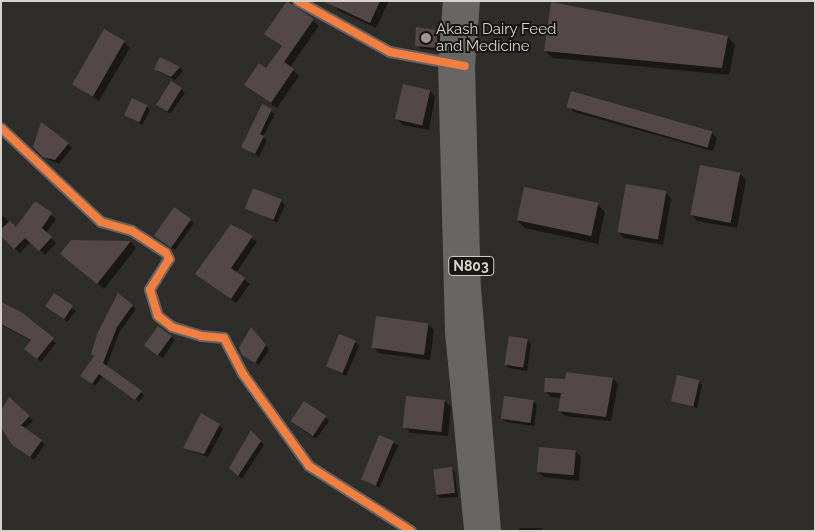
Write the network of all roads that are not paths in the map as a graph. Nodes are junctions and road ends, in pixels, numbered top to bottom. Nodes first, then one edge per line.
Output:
1 (298, 1) edge
2 (453, 1) edge
3 (470, 1) edge
4 (457, 64) junction
5 (1, 128) edge
6 (464, 332) junction
7 (410, 531) edge
8 (474, 531) edge
9 (491, 531) edge

1 - 4 street
2 - 4 highway, N803
3 - 4 highway, N803
4 - 6 highway, N803
5 - 7 street
6 - 8 highway, N803
6 - 9 highway, N803

